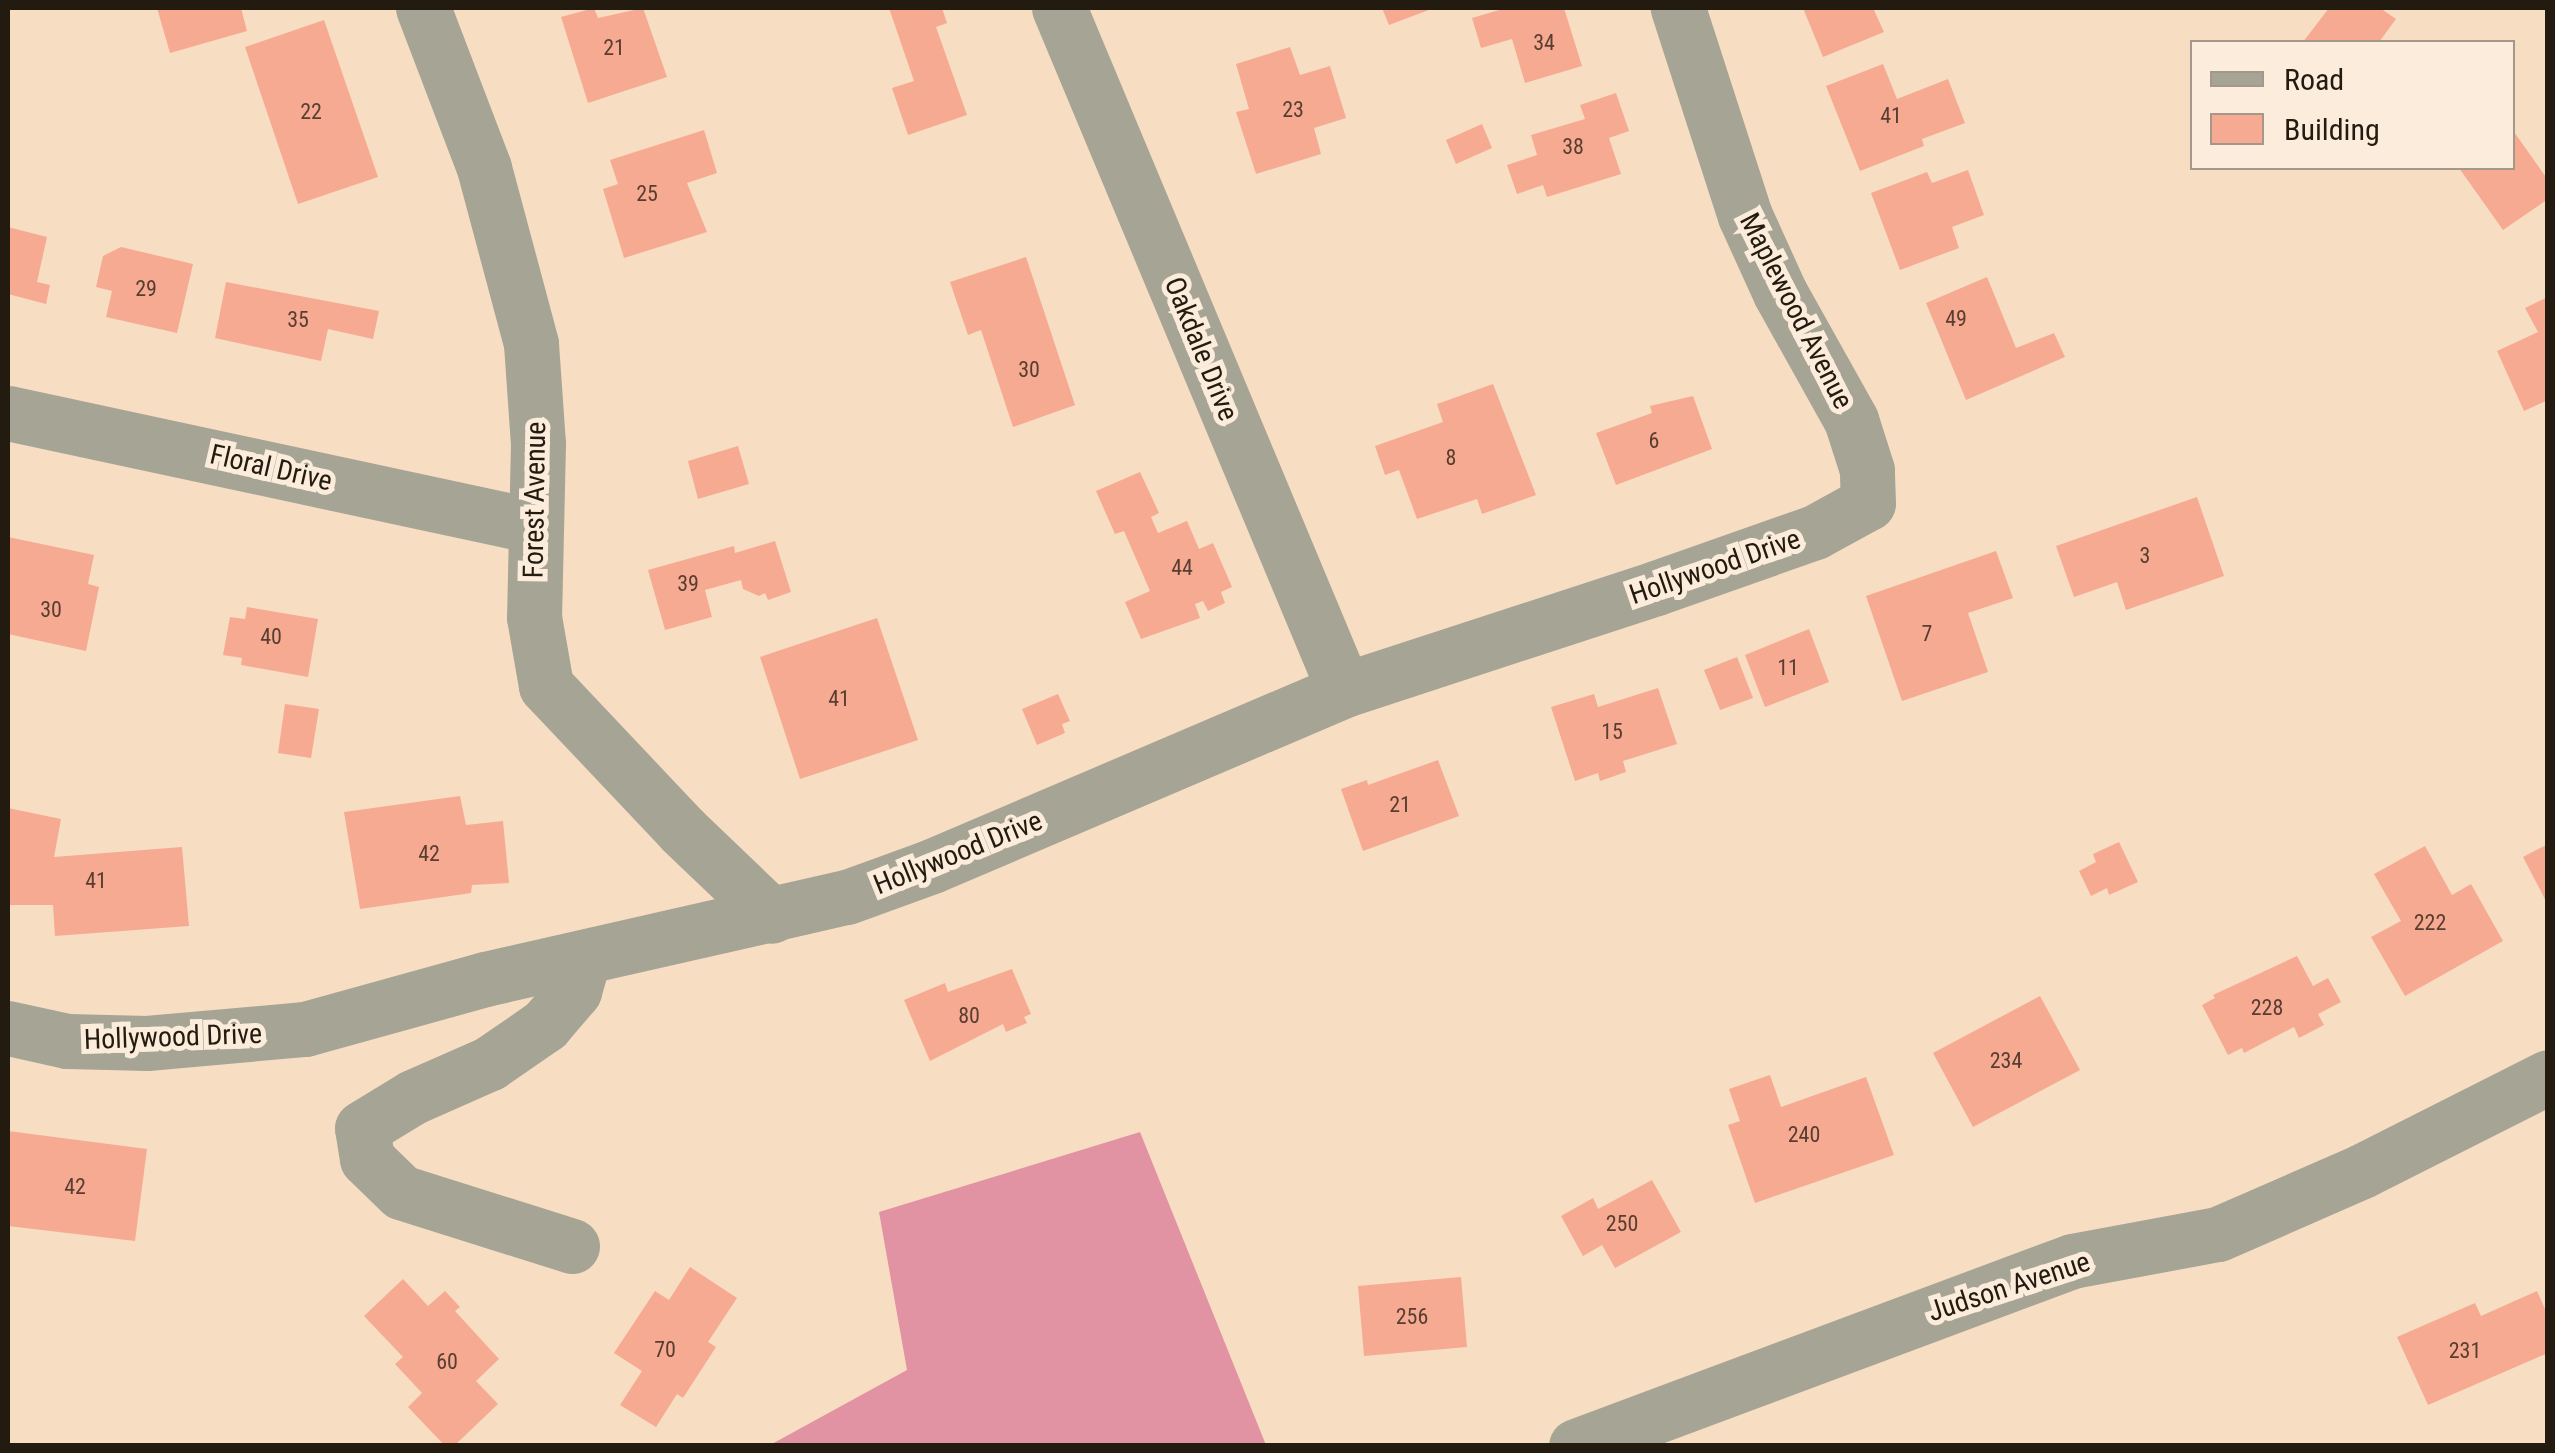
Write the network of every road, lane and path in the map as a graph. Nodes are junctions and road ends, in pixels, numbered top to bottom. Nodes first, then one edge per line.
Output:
1 (423, 8) edge
2 (1059, 8) edge
3 (1678, 8) edge
4 (8, 413) edge
5 (1868, 503) joint
6 (534, 526) junction
7 (1344, 690) junction
8 (772, 916) junction
9 (584, 957) junction
10 (8, 1028) edge
11 (2548, 1077) edge
12 (572, 1246) dead end
13 (1576, 1446) edge

1 - 6 street, Forest Avenue
2 - 7 street, Oakdale Drive
3 - 5 street, Maplewood Avenue
4 - 6 street, Floral Drive
5 - 7 street, Hollywood Drive
6 - 8 street, Forest Avenue
7 - 8 street, Hollywood Drive
8 - 9 street, Hollywood Drive
9 - 10 street, Hollywood Drive
9 - 12 street
11 - 13 street, Judson Avenue

